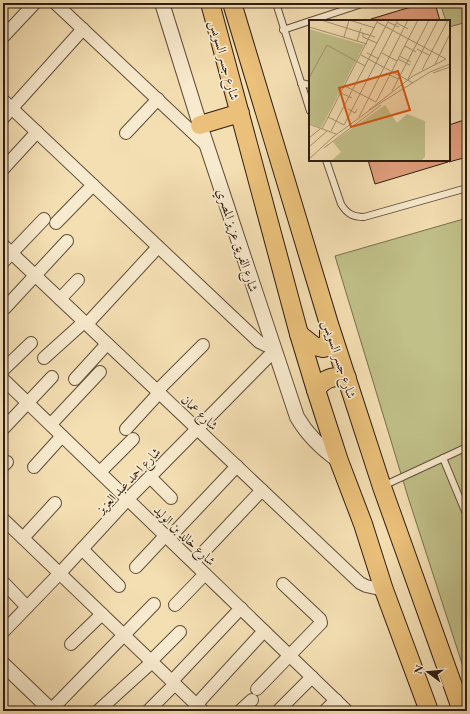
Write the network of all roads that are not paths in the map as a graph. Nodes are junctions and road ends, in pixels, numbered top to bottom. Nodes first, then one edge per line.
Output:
1 (35, 3) edge
2 (56, 3) edge
3 (162, 3) edge
4 (210, 3) edge
5 (232, 3) edge
6 (276, 3) edge
7 (365, 3) edge
8 (313, 20) edge
9 (309, 21) edge
10 (83, 29) junction
11 (283, 30) junction
12 (3, 36) edge
13 (301, 83) junction
14 (309, 85) edge
15 (158, 100) junction
16 (7, 104) edge
17 (309, 108) edge
18 (240, 113) junction
19 (3, 118) edge
20 (200, 125) junction
21 (37, 132) junction
22 (126, 133) dead end
23 (207, 146) junction
24 (326, 161) edge
25 (3, 169) edge
26 (93, 185) junction
27 (467, 188) edge
28 (44, 219) dead end
29 (56, 223) dead end
30 (67, 241) dead end
31 (158, 247) junction
32 (6, 253) edge
33 (35, 276) junction
34 (78, 280) dead end
35 (60, 299) junction
36 (5, 308) dead end
37 (85, 323) junction
38 (329, 324) junction
39 (299, 334) junction
40 (31, 343) dead end
41 (107, 344) junction
42 (202, 345) dead end
43 (274, 348) junction
44 (44, 358) dead end
45 (3, 370) edge
46 (100, 372) dead end
47 (52, 377) dead end
48 (347, 378) junction
49 (3, 379) edge
50 (75, 379) dead end
51 (316, 390) junction
52 (158, 392) junction
53 (28, 403) junction
54 (50, 424) junction
55 (3, 429) edge
56 (198, 429) junction
57 (62, 436) junction
58 (467, 448) edge
59 (443, 458) junction
60 (339, 461) junction
61 (237, 466) junction
62 (34, 467) dead end
63 (100, 472) junction
64 (150, 477) junction
65 (382, 486) junction
66 (262, 490) junction
67 (171, 498) dead end
68 (128, 499) junction
69 (55, 504) dead end
70 (467, 516) edge
71 (3, 519) edge
72 (167, 537) junction
73 (23, 538) junction
74 (82, 549) junction
75 (194, 562) junction
76 (136, 567) dead end
77 (60, 573) junction
78 (205, 574) junction
79 (3, 582) edge
80 (283, 584) dead end
81 (119, 586) dead end
82 (384, 590) junction
83 (154, 604) dead end
84 (175, 605) dead end
85 (27, 607) junction
86 (241, 608) junction
87 (102, 614) junction
88 (264, 631) junction
89 (3, 632) edge
90 (180, 632) dead end
91 (124, 635) junction
92 (71, 644) dead end
93 (290, 655) junction
94 (152, 661) junction
95 (3, 664) edge
96 (312, 677) junction
97 (174, 682) junction
98 (257, 689) dead end
99 (252, 700) dead end
100 (336, 700) junction
101 (198, 708) edge
102 (52, 711) edge
103 (98, 711) edge
104 (148, 711) edge
105 (240, 711) edge
106 (278, 711) edge
107 (326, 711) edge
108 (347, 711) edge
109 (429, 711) edge
110 (462, 711) edge

1 - 12 street
2 - 10 street
3 - 20 street, شارع الفريق عزيز المصري
4 - 18 main road, شارع جسر السويس
5 - 38 main road, شارع جسر السويس
6 - 11 lane
7 - 8 lane
9 - 11 lane
10 - 15 street
10 - 16 street
11 - 13 lane
13 - 14 lane
13 - 17 lane
15 - 22 street
15 - 23 street
16 - 19 street
16 - 21 street
18 - 20 main road
18 - 39 main road, شارع جسر السويس
20 - 23 street, شارع الفريق عزيز المصري
21 - 25 street
21 - 26 street
23 - 43 street, شارع الفريق عزيز المصري
24 - 27 lane
26 - 29 street
26 - 31 street
28 - 32 street
30 - 33 street
31 - 37 street
31 - 43 street
32 - 33 street, شارع عمان
33 - 35 street, شارع عمان
33 - 36 street
34 - 35 street
35 - 37 street, شارع عمان
37 - 41 street, شارع عمان
37 - 44 street
38 - 39 main road
38 - 48 main road, شارع جسر السويس
39 - 51 main road, شارع جسر السويس
40 - 45 street
41 - 50 street
41 - 52 street, شارع عمان
42 - 52 street
43 - 56 street, شارع احمد عبد العزيز
43 - 60 street, شارع الفريق عزيز المصري
46 - 54 street
47 - 53 street
48 - 51 main road
48 - 65 main road, شارع جسر السويس
49 - 53 street, شارع خالد بن الوليد
51 - 60 main road, شارع جسر السويس
52 - 56 street, شارع عمان
52 - 63 street
53 - 54 street, شارع خالد بن الوليد
53 - 55 street
54 - 57 street, شارع خالد بن الوليد
56 - 61 street, شارع عمان
56 - 64 street, شارع احمد عبد العزيز
57 - 62 street
57 - 63 street, شارع خالد بن الوليد
58 - 59 lane
59 - 65 lane
59 - 70 lane
60 - 82 main road, شارع جسر السويس
61 - 66 street, شارع عمان
61 - 72 street
63 - 68 street, شارع خالد بن الوليد
64 - 67 street
64 - 68 street, شارع احمد عبد العزيز
65 - 110 main road, شارع جسر السويس
66 - 75 street
66 - 82 street, شارع عمان
68 - 72 street, شارع خالد بن الوليد
68 - 74 street, شارع احمد عبد العزيز
69 - 73 street
71 - 73 street
72 - 75 street, شارع خالد بن الوليد
72 - 76 street
73 - 77 street
74 - 77 street, شارع احمد عبد العزيز
74 - 81 street
75 - 78 street, شارع خالد بن الوليد
77 - 85 street, شارع احمد عبد العزيز
77 - 87 street
78 - 84 street
78 - 86 street, شارع خالد بن الوليد
79 - 85 street
80 - 93 street
82 - 109 main road, شارع جسر السويس
83 - 91 street
85 - 89 street, شارع احمد عبد العزيز
86 - 88 street, شارع خالد بن الوليد
86 - 97 street
87 - 91 street
87 - 92 street
88 - 93 street, شارع خالد بن الوليد
88 - 101 street
90 - 94 street
91 - 94 street
91 - 102 street
93 - 96 street, شارع خالد بن الوليد
93 - 98 street
94 - 97 street
94 - 103 street
95 - 102 street
96 - 100 street, شارع خالد بن الوليد
96 - 106 street
97 - 101 street
97 - 104 street
99 - 105 street
100 - 107 street
100 - 108 street, شارع خالد بن الوليد

